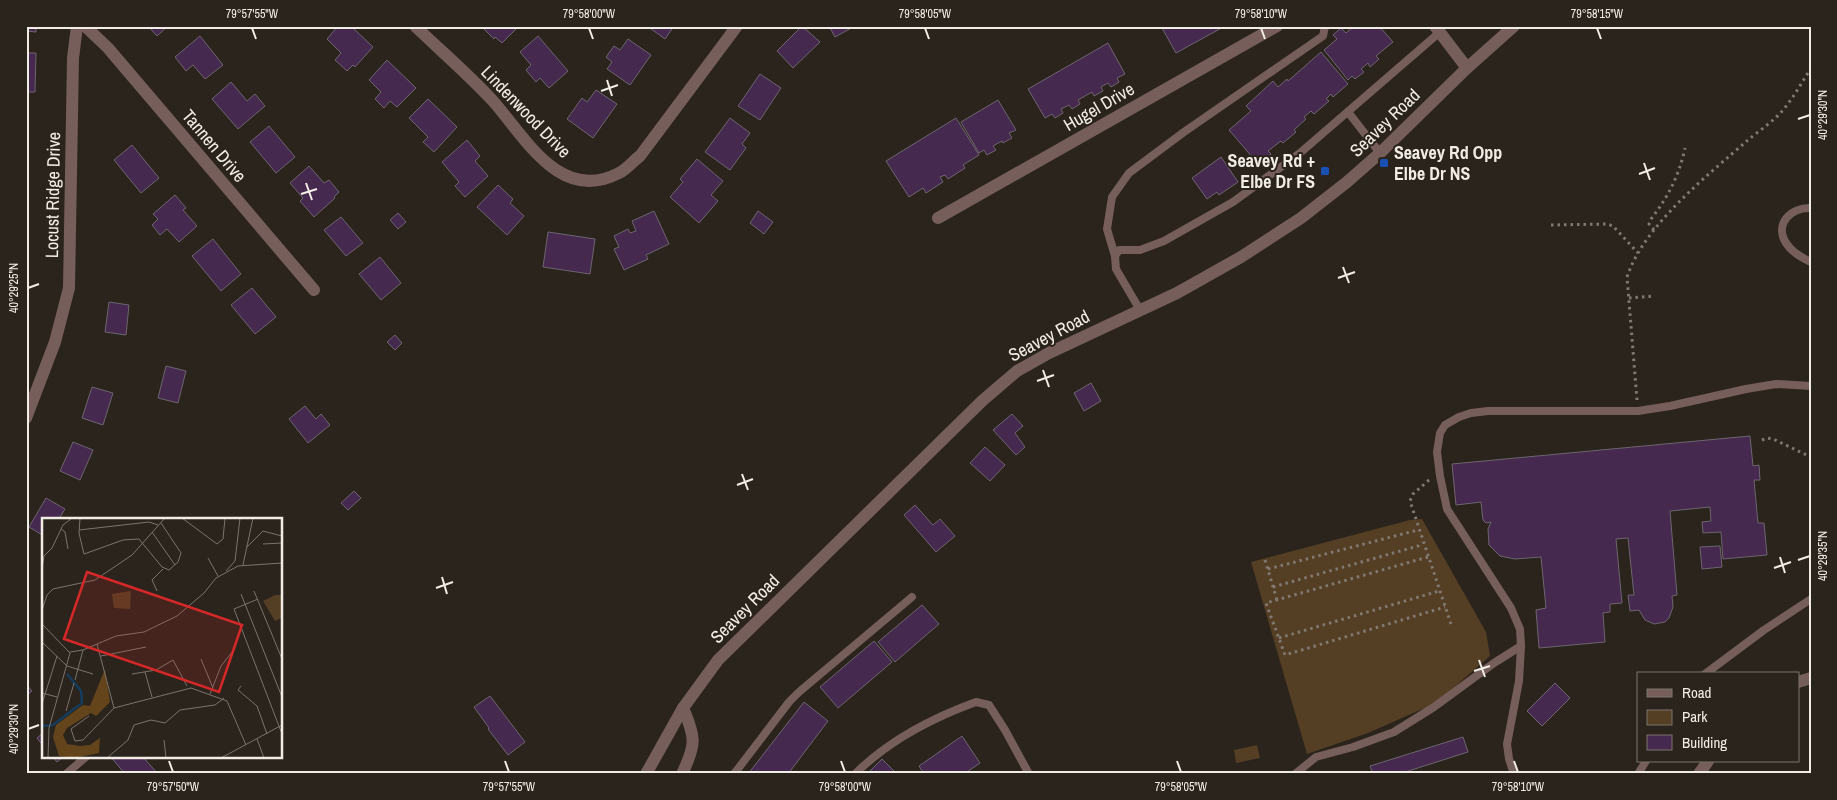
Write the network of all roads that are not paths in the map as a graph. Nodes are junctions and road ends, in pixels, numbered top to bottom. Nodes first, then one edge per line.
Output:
1 (77, 26) edge
2 (85, 26) edge
3 (415, 26) edge
4 (737, 26) edge
5 (1277, 26) edge
6 (1325, 26) edge
7 (1514, 26) edge
8 (1438, 29) edge
9 (1467, 68) junction
10 (1348, 112) junction
11 (1380, 153) junction
12 (1811, 208) edge
13 (938, 218) dead end
14 (1114, 256) junction
15 (1811, 262) edge
16 (314, 290) dead end
17 (1140, 310) junction
18 (1811, 386) edge
19 (26, 418) edge
20 (912, 597) dead end
21 (1811, 599) edge
22 (1521, 646) junction
23 (1708, 672) edge
24 (684, 708) junction
25 (85, 758) edge
26 (1645, 762) edge
27 (1707, 762) edge
28 (66, 774) edge
29 (646, 774) edge
30 (682, 774) edge
31 (734, 774) edge
32 (855, 774) edge
33 (1029, 774) edge
34 (1295, 774) edge
35 (1514, 774) edge
36 (1638, 774) edge
37 (1699, 774) edge

1 - 19 street, Locust Ridge Drive
2 - 16 street, Tannen Drive
3 - 4 street, Lindenwood Drive
5 - 13 street, Hugel Drive
6 - 14 lane
7 - 9 street, Seavey Road
8 - 9 street
8 - 10 lane
9 - 11 street, Seavey Road
10 - 11 lane
10 - 14 lane
11 - 17 street, Seavey Road
12 - 15 lane
14 - 17 lane
17 - 24 street, Seavey Road
18 - 22 lane
20 - 31 lane
21 - 23 lane
22 - 34 lane
22 - 35 lane
24 - 29 street, Seavey Road
24 - 30 street
25 - 28 lane
26 - 36 lane
27 - 37 street
32 - 33 lane

